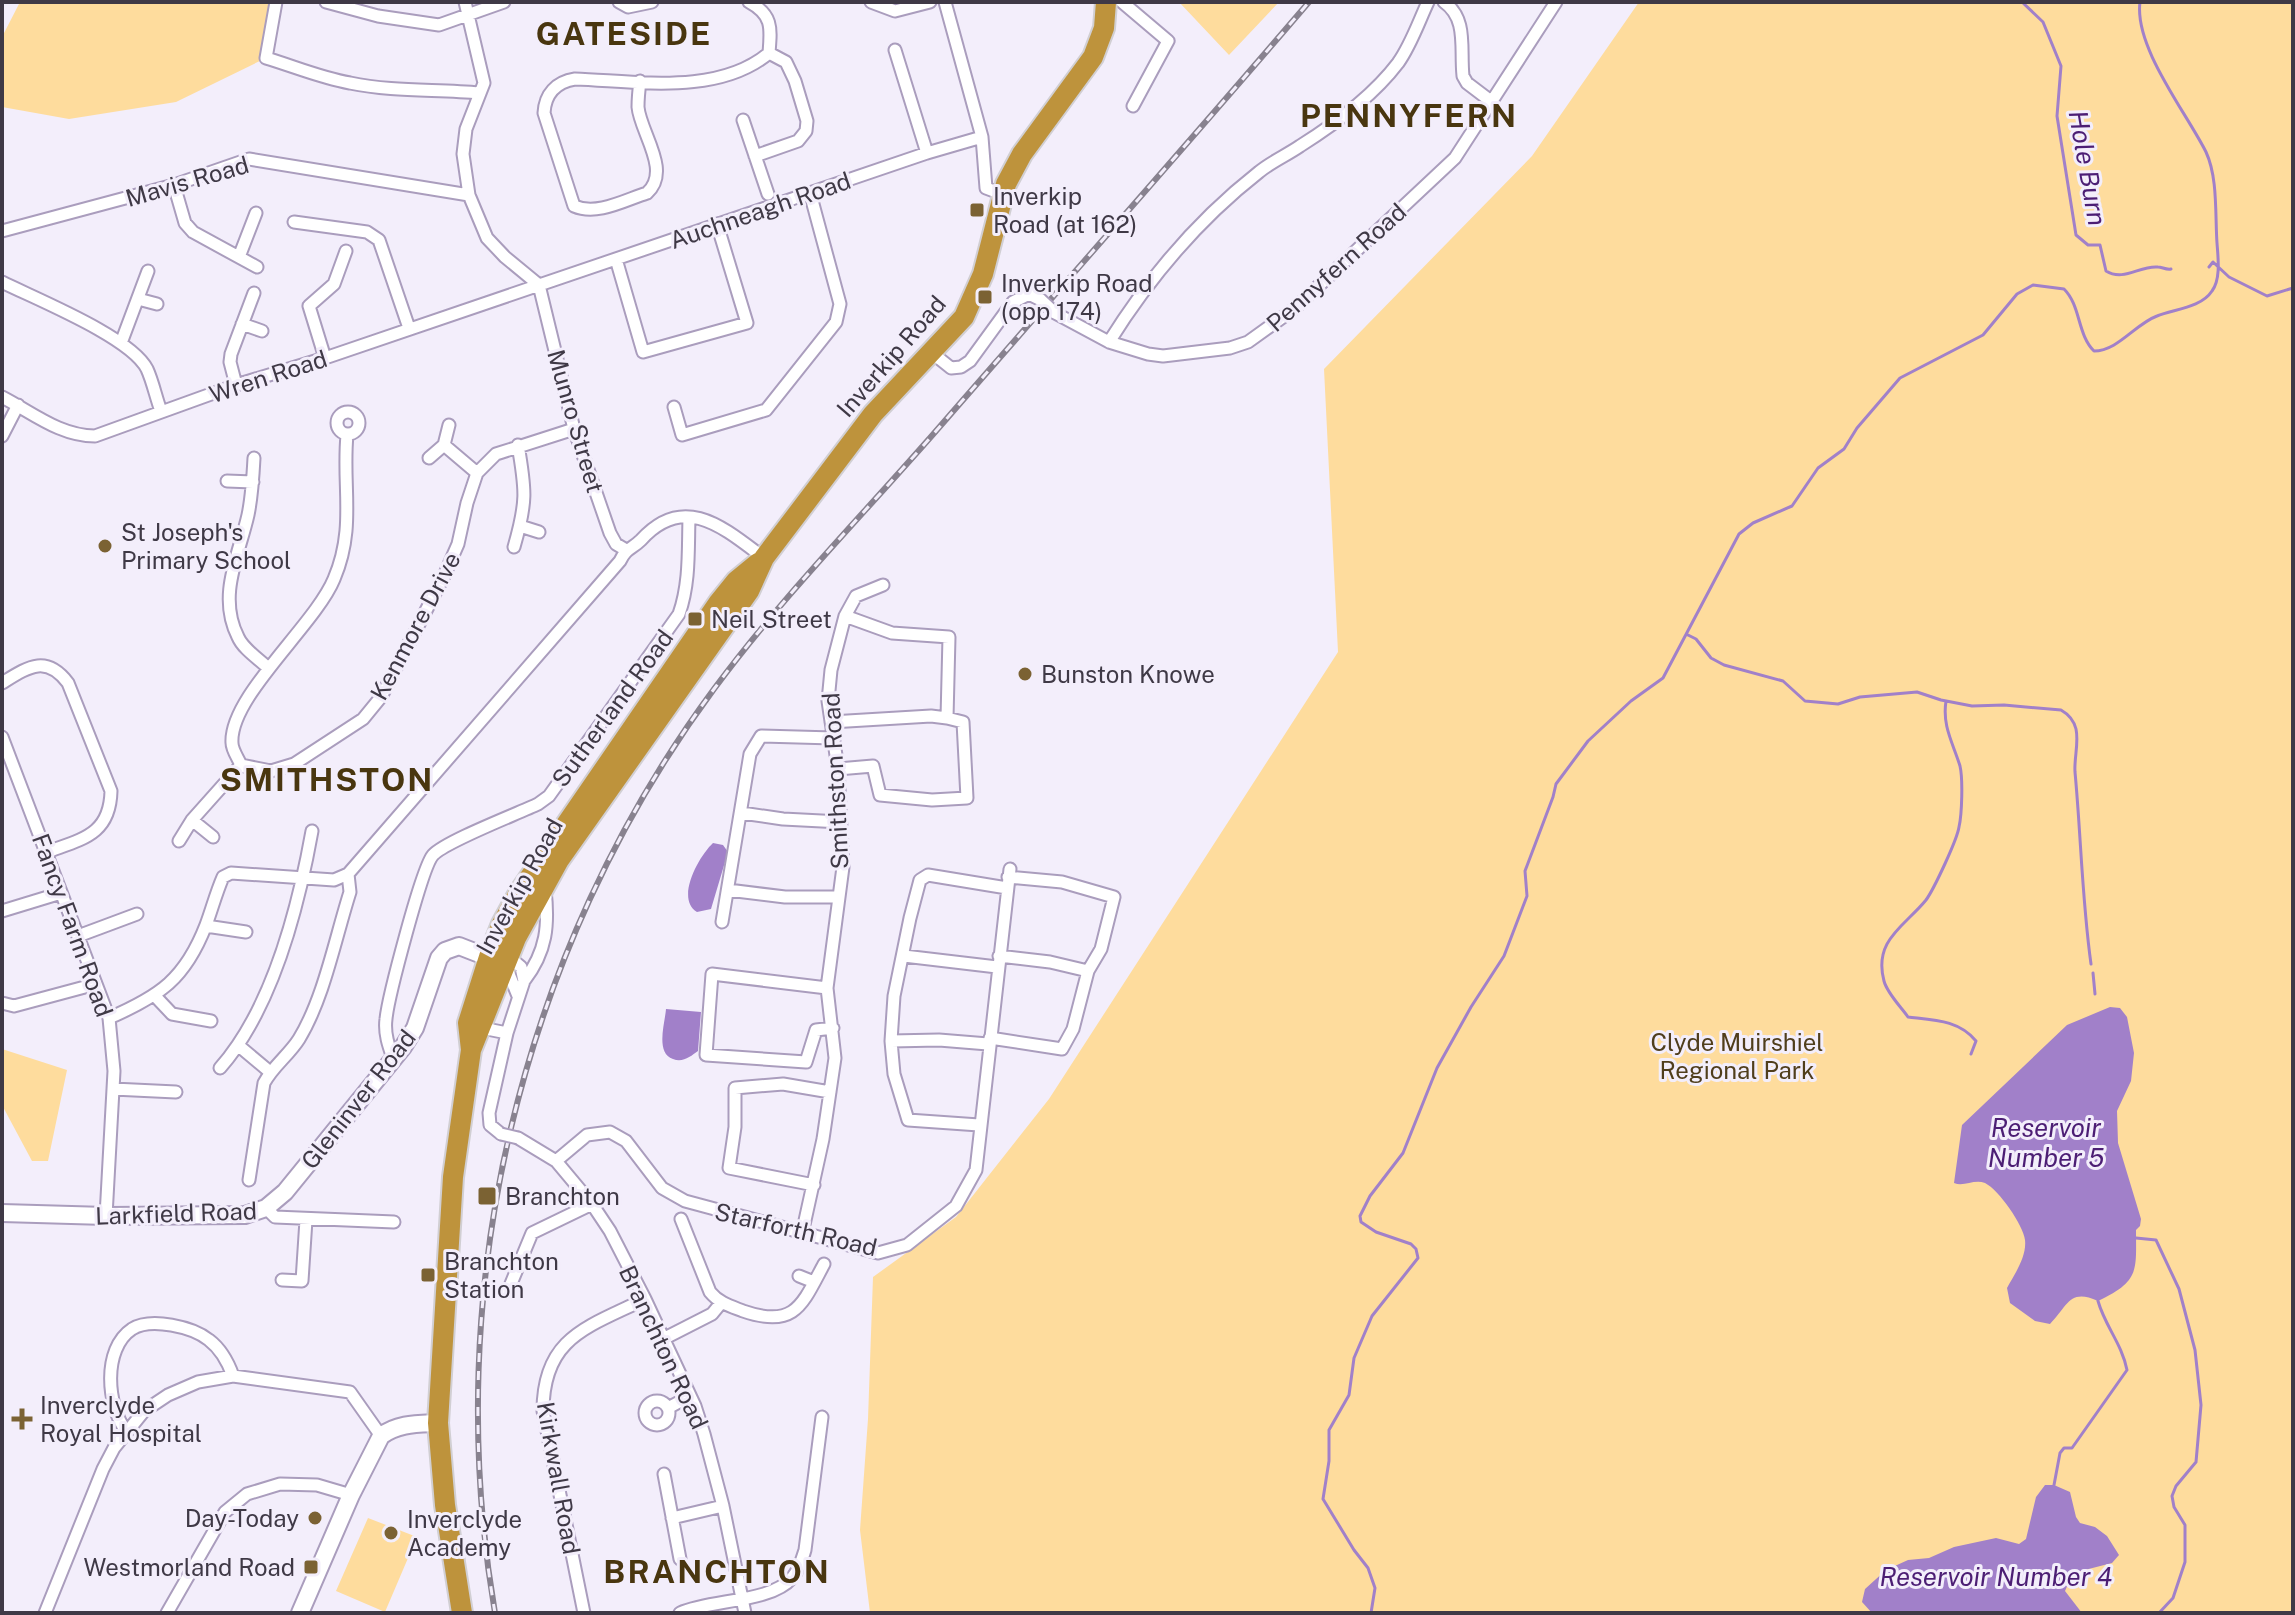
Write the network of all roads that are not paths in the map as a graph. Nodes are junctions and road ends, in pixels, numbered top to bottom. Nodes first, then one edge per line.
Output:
1 (276, 2) edge
2 (326, 2) edge
3 (465, 2) edge
4 (504, 2) edge
5 (619, 2) edge
6 (652, 2) edge
7 (749, 2) edge
8 (871, 2) edge
9 (930, 2) edge
10 (945, 2) edge
11 (1106, 2) edge
12 (1122, 2) edge
13 (1428, 2) edge
14 (1444, 2) edge
15 (1556, 2) edge
16 (468, 16) junction
17 (895, 50) dead end
18 (769, 53) junction
19 (640, 81) junction
20 (480, 93) junction
21 (1492, 102) junction
22 (1133, 106) dead end
23 (743, 120) dead end
24 (982, 137) junction
25 (927, 153) junction
26 (755, 156) junction
27 (174, 185) junction
28 (810, 193) junction
29 (768, 194) dead end
30 (1002, 194) junction
31 (469, 195) junction
32 (256, 213) dead end
33 (294, 222) dead end
34 (717, 224) junction
35 (2, 231) edge
36 (346, 251) dead end
37 (239, 257) junction
38 (616, 259) junction
39 (257, 267) dead end
40 (148, 271) dead end
41 (2, 282) edge
42 (334, 284) junction
43 (539, 285) junction
44 (348, 288) dead end
45 (254, 293) dead end
46 (138, 299) junction
47 (157, 304) dead end
48 (242, 324) junction
49 (409, 328) junction
50 (262, 331) dead end
51 (1109, 342) junction
52 (121, 343) junction
53 (931, 352) junction
54 (325, 358) junction
55 (236, 385) junction
56 (2, 397) edge
57 (18, 405) junction
58 (674, 407) dead end
59 (161, 411) junction
60 (449, 425) dead end
61 (574, 429) junction
62 (347, 435) dead end
63 (2, 436) edge
64 (444, 445) junction
65 (518, 445) junction
66 (254, 458) dead end
67 (429, 458) dead end
68 (477, 473) junction
69 (227, 481) dead end
70 (253, 482) junction
71 (689, 518) junction
72 (520, 526) junction
73 (539, 532) dead end
74 (514, 547) dead end
75 (626, 550) junction
76 (764, 558) junction
77 (883, 585) dead end
78 (845, 616) junction
79 (268, 668) junction
80 (2, 683) edge
81 (947, 718) junction
82 (831, 722) junction
83 (2, 737) edge
84 (833, 738) junction
85 (241, 765) junction
86 (838, 769) junction
87 (742, 813) junction
88 (192, 820) junction
89 (841, 822) junction
90 (312, 831) dead end
91 (213, 837) dead end
92 (179, 841) dead end
93 (47, 852) junction
94 (348, 874) junction
95 (1008, 878) junction
96 (304, 879) junction
97 (545, 884) junction
98 (728, 890) junction
99 (61, 893) junction
100 (838, 897) junction
101 (2, 911) edge
102 (137, 914) dead end
103 (722, 922) dead end
104 (206, 926) junction
105 (246, 932) dead end
106 (78, 936) junction
107 (904, 956) junction
108 (497, 960) junction
109 (998, 961) junction
110 (1088, 971) junction
111 (524, 981) junction
112 (96, 984) junction
113 (827, 988) junction
114 (155, 996) junction
115 (518, 996) junction
116 (2, 1003) edge
117 (109, 1018) junction
118 (211, 1021) dead end
119 (482, 1028) junction
120 (833, 1028) junction
121 (507, 1033) junction
122 (891, 1041) junction
123 (989, 1041) junction
124 (239, 1046) junction
125 (471, 1050) junction
126 (394, 1061) junction
127 (220, 1068) dead end
128 (270, 1072) junction
129 (113, 1089) junction
130 (176, 1092) dead end
131 (830, 1092) junction
132 (979, 1125) junction
133 (556, 1161) junction
134 (249, 1180) dead end
135 (814, 1185) junction
136 (592, 1204) junction
137 (266, 1208) junction
138 (2, 1213) edge
139 (106, 1216) junction
140 (681, 1219) dead end
141 (306, 1220) junction
142 (394, 1222) dead end
143 (701, 1232) dead end
144 (802, 1234) junction
145 (688, 1237) junction
146 (824, 1264) dead end
147 (799, 1276) dead end
148 (282, 1280) dead end
149 (814, 1282) junction
150 (508, 1291) dead end
151 (645, 1299) junction
152 (721, 1303) junction
153 (663, 1339) junction
154 (233, 1376) junction
155 (690, 1396) junction
156 (668, 1408) dead end
157 (822, 1417) dead end
158 (438, 1423) junction
159 (126, 1431) junction
160 (381, 1436) junction
161 (664, 1474) dead end
162 (351, 1495) junction
163 (723, 1506) junction
164 (672, 1518) junction
165 (680, 1559) dead end
166 (742, 1598) junction
167 (45, 1613) edge
168 (167, 1613) edge
169 (300, 1613) edge
170 (462, 1613) edge
171 (584, 1613) edge
172 (680, 1613) edge
173 (745, 1613) edge

1 - 20 street
2 - 16 street
3 - 16 street
4 - 16 street
5 - 6 street
7 - 18 street
8 - 9 street
10 - 24 street
11 - 30 highway, Inverkip Road
12 - 22 street
13 - 51 street
14 - 21 street
15 - 21 street, Pennyfern Road
16 - 20 street
17 - 25 street
18 - 19 street
18 - 26 street
19 - 19 street
20 - 31 street
21 - 51 street, Pennyfern Road
23 - 26 street
24 - 25 street, Auchneagh Road
24 - 30 street
25 - 28 street, Auchneagh Road
26 - 29 street
27 - 31 street, Mavis Road
27 - 35 street, Mavis Road
27 - 37 street
28 - 34 street, Auchneagh Road
28 - 58 street
30 - 53 highway, Inverkip Road
31 - 43 street
32 - 37 street
33 - 49 street
34 - 38 street, Auchneagh Road
34 - 38 street
36 - 42 street
37 - 39 street
38 - 43 street, Auchneagh Road
40 - 46 street
41 - 52 street
42 - 44 street
42 - 54 street
43 - 49 street, Wren Road
43 - 61 street, Munro Street
45 - 48 street
46 - 47 street
46 - 52 street
48 - 50 street
48 - 55 street
49 - 54 street, Wren Road
51 - 53 street, Pennyfern Road, bridge
52 - 59 street
53 - 76 highway, Inverkip Road
54 - 55 street, Wren Road
55 - 59 street, Wren Road
56 - 57 street, Wren Road
57 - 59 street, Wren Road
57 - 63 street
60 - 64 street
61 - 65 street
61 - 75 street, Munro Street
62 - 79 street
64 - 67 street
64 - 68 street
65 - 68 street
65 - 72 street
66 - 70 street
68 - 85 street, Kenmore Drive
69 - 70 street
70 - 79 street
71 - 75 street
71 - 76 street
71 - 126 street, Sutherland Road
72 - 73 street
72 - 74 street
75 - 94 street
76 - 97 highway, Inverkip Road
76 - 108 highway, Inverkip Road
77 - 78 street
78 - 81 street
78 - 82 street, Smithston Road
79 - 85 street
80 - 93 street
81 - 82 street
81 - 86 street
82 - 84 street, Smithston Road
83 - 93 street, Fancy Farm Road
84 - 86 street, Smithston Road
84 - 87 street
85 - 88 street
86 - 89 street, Smithston Road
87 - 89 street
87 - 98 street
88 - 91 street
88 - 92 street
89 - 100 street, Smithston Road
90 - 96 street
93 - 99 street, Fancy Farm Road
94 - 96 street
94 - 128 street
95 - 107 street
95 - 109 street, Starforth Road
95 - 110 street
96 - 104 street
96 - 124 street
97 - 108 highway, Inverkip Road
97 - 111 street
98 - 100 street
98 - 103 street
99 - 101 street
99 - 106 street, Fancy Farm Road
100 - 113 street, Smithston Road
102 - 106 street
104 - 105 street
104 - 114 street
106 - 112 street, Fancy Farm Road
107 - 109 street
107 - 122 street
108 - 111 street
108 - 115 street
108 - 119 highway, Inverkip Road
108 - 125 highway, Inverkip Road
108 - 126 street, Gleninver Road
109 - 110 street
109 - 123 street, Starforth Road
110 - 123 street
111 - 115 street
112 - 116 street
112 - 117 street, Fancy Farm Road
113 - 120 street, Smithston Road
113 - 120 street
114 - 117 street
114 - 118 street
115 - 121 street
117 - 129 street, Fancy Farm Road
119 - 121 street
119 - 125 highway, Inverkip Road
120 - 131 street, Smithston Road
121 - 133 street, Branchton Road, bridge
122 - 123 street
122 - 132 street
123 - 132 street, Starforth Road
124 - 127 street
124 - 128 street
125 - 158 highway, Inverkip Road
126 - 137 street, Gleninver Road
128 - 134 street
129 - 130 street
129 - 139 street, Fancy Farm Road
131 - 135 street, Smithston Road
131 - 135 street
132 - 144 street, Starforth Road
133 - 136 street, Branchton Road
133 - 144 street, Starforth Road
135 - 144 street, Smithston Road
136 - 150 street
136 - 151 street, Branchton Road
137 - 139 street, Larkfield Road
137 - 141 street, Larkfield Road
138 - 139 street, Larkfield Road
140 - 145 street
141 - 142 street, Larkfield Road
141 - 148 street
143 - 145 street
145 - 152 street
146 - 149 street
147 - 149 street
149 - 152 street
151 - 153 street, Branchton Road
151 - 171 street, Kirkwall Road
152 - 153 street
153 - 155 street, Branchton Road
154 - 159 street
154 - 159 street
154 - 160 street
155 - 156 street
155 - 163 street, Branchton Road
157 - 166 street
158 - 160 street
158 - 170 highway, Inverkip Road
159 - 167 street
160 - 162 street
161 - 164 street
162 - 168 street
162 - 169 street
163 - 164 street
163 - 166 street, Branchton Road
164 - 165 street
166 - 172 street
166 - 173 street, Branchton Road

